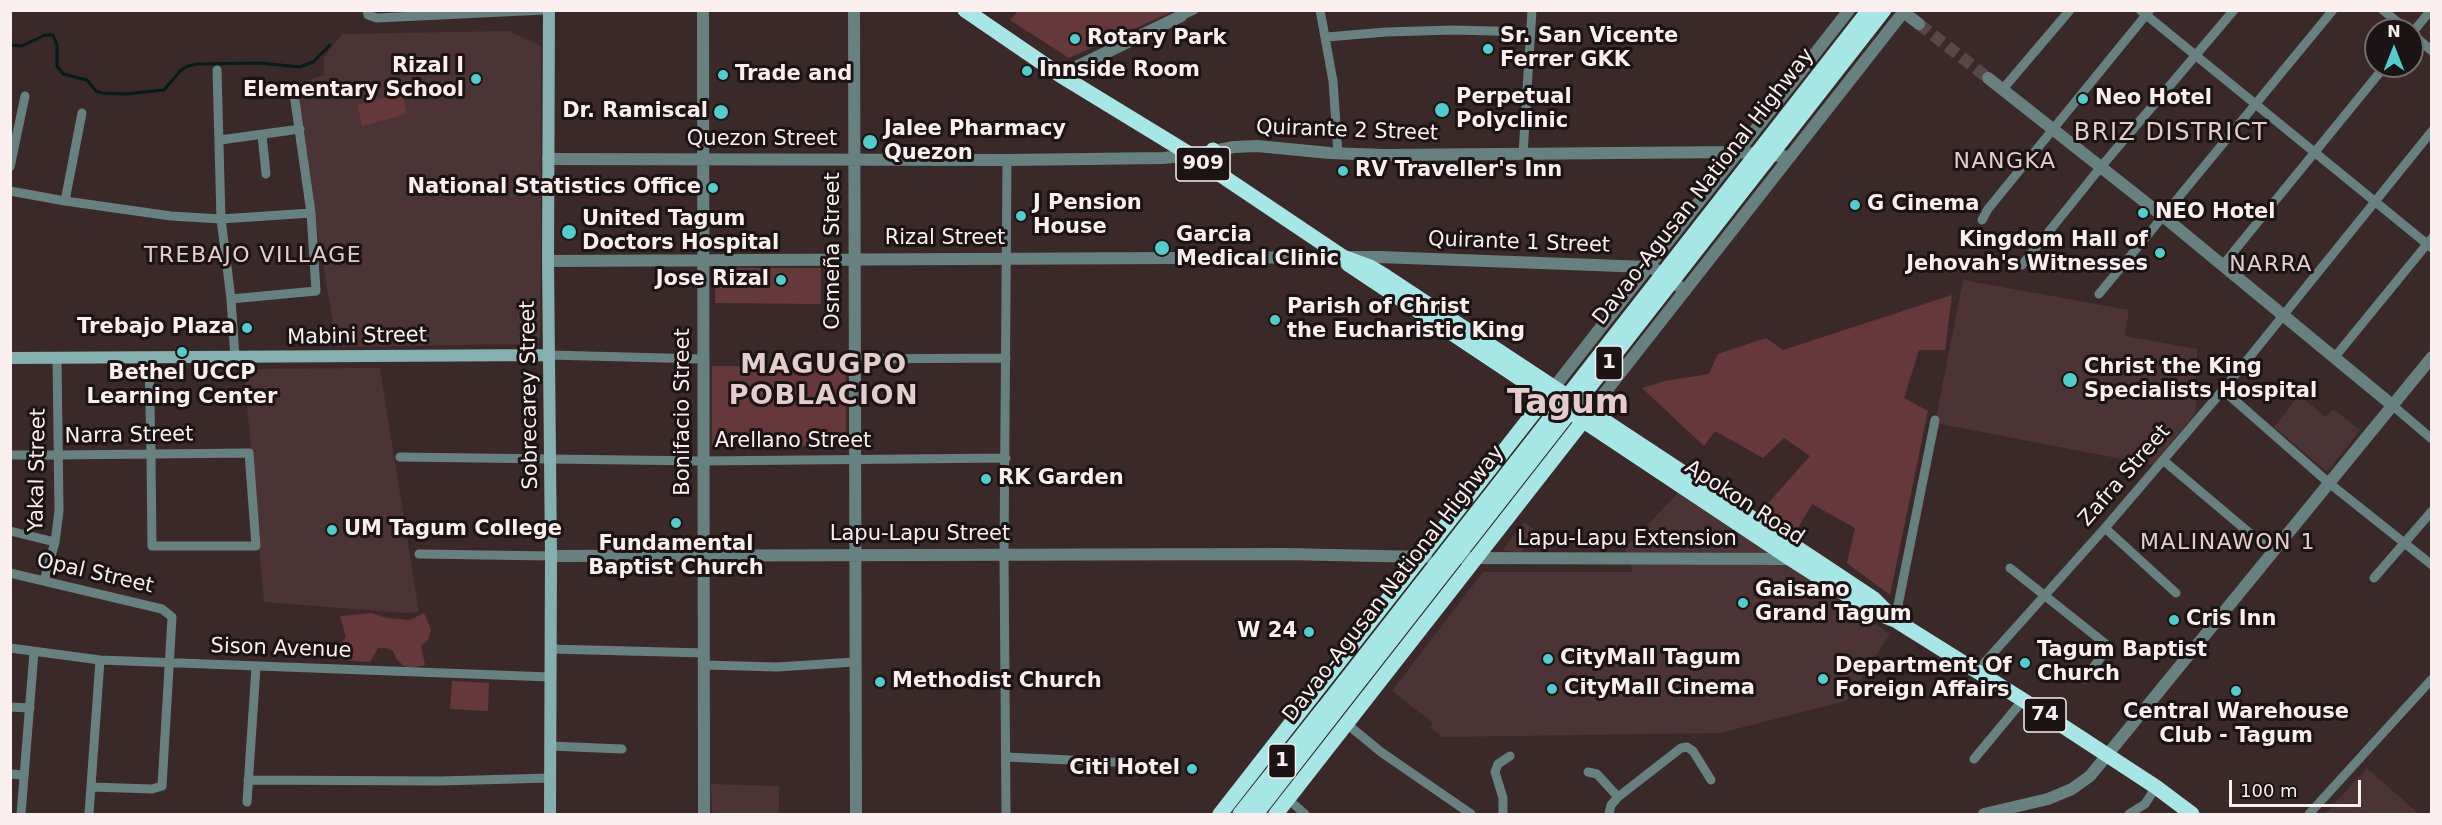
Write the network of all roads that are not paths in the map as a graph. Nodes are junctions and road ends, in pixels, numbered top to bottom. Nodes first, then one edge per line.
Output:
1 (367, 10) edge
2 (547, 10) edge
3 (703, 10) edge
4 (854, 10) edge
5 (965, 10) edge
6 (1194, 10) edge
7 (1320, 10) edge
8 (1532, 10) edge
9 (1849, 10) edge
10 (1869, 10) edge
11 (1884, 10) edge
12 (2070, 10) edge
13 (2234, 10) edge
14 (2333, 10) edge
15 (1903, 11) edge
16 (2146, 12) edge
17 (1181, 13) edge
18 (1919, 24) tunnel mouth
19 (1529, 32) junction
20 (1326, 37) junction
21 (2196, 56) junction
22 (217, 70) dead end
23 (1060, 75) junction
24 (1988, 78) tunnel mouth
25 (2375, 78) edge
26 (293, 87) dead end
27 (2002, 90) junction
28 (25, 96) dead end
29 (2256, 105) junction
30 (82, 113) dead end
31 (300, 129) junction
32 (2053, 130) junction
33 (2432, 131) edge
34 (262, 135) junction
35 (220, 140) junction
36 (1213, 150) junction
37 (1737, 152) junction
38 (2316, 153) junction
39 (1338, 154) junction
40 (1523, 154) junction
41 (1191, 155) junction
42 (1790, 157) junction
43 (548, 159) junction
44 (702, 160) junction
45 (853, 160) junction
46 (1007, 160) junction
47 (1205, 165) junction
48 (10, 166) edge
49 (2100, 168) junction
50 (266, 174) dead end
51 (10, 191) edge
52 (65, 201) junction
53 (2374, 201) junction
54 (311, 213) junction
55 (2164, 217) junction
56 (220, 219) junction
57 (1982, 220) dead end
58 (2430, 243) edge
59 (1343, 257) junction
60 (1006, 258) junction
61 (853, 259) junction
62 (703, 260) junction
63 (548, 261) junction
64 (2022, 265) dead end
65 (2222, 266) junction
66 (1657, 268) junction
67 (1681, 284) junction
68 (2099, 294) dead end
69 (231, 299) junction
70 (2282, 315) junction
71 (549, 355) junction
72 (2432, 357) edge
73 (10, 358) edge
74 (57, 358) junction
75 (235, 358) junction
76 (1006, 358) junction
77 (2334, 358) junction
78 (149, 359) junction
79 (703, 359) junction
80 (853, 359) junction
81 (2223, 390) junction
82 (1555, 395) junction
83 (2392, 405) junction
84 (1582, 413) junction
85 (1935, 420) dead end
86 (2432, 439) edge
87 (151, 454) junction
88 (10, 455) edge
89 (59, 455) junction
90 (400, 457) dead end
91 (1006, 458) junction
92 (854, 459) junction
93 (550, 460) junction
94 (2163, 460) junction
95 (703, 461) junction
96 (2329, 483) junction
97 (2432, 511) edge
98 (2105, 528) junction
99 (10, 531) edge
100 (55, 542) junction
101 (2405, 543) junction
102 (2272, 552) junction
103 (419, 554) dead end
104 (854, 555) junction
105 (1004, 555) junction
106 (551, 556) junction
107 (703, 556) junction
108 (1421, 557) junction
109 (1476, 559) junction
110 (1791, 559) junction
111 (1814, 559) junction
112 (2432, 565) edge
113 (2010, 568) dead end
114 (10, 573) edge
115 (2374, 578) dead end
116 (44, 581) junction
117 (2176, 593) dead end
118 (2044, 597) junction
119 (1894, 620) junction
120 (10, 648) edge
121 (550, 649) junction
122 (34, 652) junction
123 (705, 659) junction
124 (100, 660) junction
125 (169, 662) junction
126 (855, 662) junction
127 (256, 667) junction
128 (1977, 671) junction
129 (550, 677) junction
130 (2085, 679) dead end
131 (2432, 680) edge
132 (2023, 700) junction
133 (10, 707) edge
134 (30, 708) junction
135 (1329, 712) junction
136 (1347, 724) junction
137 (550, 746) junction
138 (622, 749) dead end
139 (1510, 756) dead end
140 (2108, 756) junction
141 (1006, 757) junction
142 (1974, 759) dead end
143 (1133, 763) dead end
144 (1588, 772) dead end
145 (10, 774) edge
146 (24, 775) junction
147 (550, 778) junction
148 (248, 780) junction
149 (1711, 780) dead end
150 (91, 787) junction
151 (2156, 787) junction
152 (1618, 797) junction
153 (1288, 799) junction
154 (247, 802) dead end
155 (21, 814) edge
156 (89, 814) edge
157 (550, 814) edge
158 (704, 814) edge
159 (856, 814) edge
160 (1006, 814) edge
161 (1220, 814) edge
162 (1240, 814) edge
163 (1256, 814) edge
164 (1276, 814) edge
165 (1305, 814) edge
166 (1471, 814) edge
167 (1503, 814) edge
168 (1609, 814) edge
169 (1984, 814) edge
170 (2129, 814) edge
171 (2192, 814) edge
172 (2308, 814) edge

1 - 2 street
2 - 43 main road, Sobrecarey Street
3 - 44 street, Bonifacio Street
4 - 45 street, Osmeña Street
5 - 23 highway, 909
6 - 17 street
7 - 20 street
8 - 19 street
9 - 37 street
10 - 135 highway, Davao-Agusan National Highway / 1, bridge
11 - 135 highway, Davao-Agusan National Highway / 1, bridge
12 - 27 street
13 - 21 street
14 - 29 street
15 - 18 street
15 - 42 street
16 - 21 street
16 - 32 street
17 - 23 street
19 - 20 street
19 - 40 street
20 - 39 street
21 - 29 street
21 - 49 street
22 - 35 street
23 - 41 highway, 909
24 - 27 street
25 - 38 street
26 - 31 street
27 - 32 street
28 - 48 street
29 - 38 street
29 - 55 street
30 - 52 street
31 - 34 street
31 - 54 street
32 - 49 street
32 - 57 street
33 - 53 street, Zafra Street
34 - 35 street
34 - 50 street
35 - 56 street
36 - 39 street, Quirante 2 Street
36 - 41 street, Quirante 2 Street
36 - 47 highway
37 - 40 street, Quirante 2 Street
37 - 42 street, Quirante 2 Street
37 - 66 street
38 - 53 street
38 - 65 street
39 - 40 street, Quirante 2 Street
41 - 46 street, Quezon Street
41 - 47 highway, 909
42 - 67 street
43 - 44 street, Quezon Street
43 - 63 main road, Sobrecarey Street
44 - 45 street, Quezon Street
44 - 62 street, Bonifacio Street
45 - 46 street, Quezon Street
45 - 61 street, Osmeña Street
46 - 60 street
47 - 59 highway, 909
49 - 55 street
49 - 64 street
51 - 52 street
52 - 56 street
53 - 58 street
53 - 70 street, Zafra Street
54 - 56 street
54 - 69 street
55 - 65 street
55 - 68 street
56 - 69 street
58 - 77 street
59 - 60 street, Rizal Street
59 - 66 street, Quirante 1 Street
59 - 82 highway, 909
60 - 61 street, Rizal Street
60 - 76 street
61 - 62 street, Rizal Street
61 - 80 street, Osmeña Street
62 - 63 street, Rizal Street
62 - 79 street, Bonifacio Street
63 - 71 main road, Sobrecarey Street
65 - 70 street
66 - 67 street
66 - 82 highway, Davao-Agusan National Highway / 1
67 - 84 highway, Davao-Agusan National Highway / 1
69 - 75 street
70 - 77 street
70 - 81 street, Zafra Street
71 - 75 main road, Mabini Street
71 - 79 street, Mabini Street
71 - 93 main road, Sobrecarey Street
72 - 83 street
73 - 74 main road, Mabini Street
74 - 78 main road, Mabini Street
74 - 89 street, Yakal Street
75 - 78 main road, Mabini Street
76 - 80 street
76 - 91 street
77 - 83 street
78 - 87 street
79 - 95 street, Bonifacio Street
80 - 92 street, Osmeña Street
81 - 94 street, Zafra Street
81 - 96 street
82 - 84 highway, 74
82 - 108 highway, Davao-Agusan National Highway / 1
83 - 86 street
83 - 96 street
84 - 109 highway, Davao-Agusan National Highway / 1
84 - 110 highway, Apokon Road / 74
84 - 111 highway, Apokon Road / 74
85 - 119 street
87 - 87 street, Narra Street
87 - 89 street, Narra Street
88 - 89 street, Narra Street
89 - 100 street, Yakal Street
90 - 93 street, Arellano Street
91 - 92 street, Arellano Street
91 - 105 street
92 - 95 street, Arellano Street
92 - 104 street, Osmeña Street
93 - 95 street, Arellano Street
93 - 106 main road, Sobrecarey Street
94 - 98 street, Zafra Street
94 - 102 street
95 - 107 street, Bonifacio Street
96 - 101 street
96 - 102 street
97 - 101 street
98 - 117 street
98 - 118 street, Zafra Street
99 - 100 street
100 - 116 street, Yakal Street
101 - 112 street
101 - 115 street
102 - 140 street
103 - 106 street, Lapu-Lapu Street
104 - 105 street, Lapu-Lapu Street
104 - 107 street, Lapu-Lapu Street
104 - 126 street, Osmeña Street
105 - 108 street, Lapu-Lapu Street
105 - 141 street
106 - 107 street, Lapu-Lapu Street
106 - 121 main road, Sobrecarey Street
107 - 123 street, Bonifacio Street
108 - 109 street, Lapu-Lapu Street
108 - 161 highway, Davao-Agusan National Highway / 1
109 - 110 street, Lapu-Lapu Extension
109 - 136 highway, Davao-Agusan National Highway / 1
110 - 111 street, Lapu-Lapu Extension
110 - 119 highway, Apokon Road / 74
111 - 119 highway, Apokon Road / 74
113 - 118 street
114 - 116 street, Opal Street
116 - 125 street, Opal Street
118 - 128 street, Zafra Street
118 - 130 street
119 - 128 highway, Apokon Road / 74
120 - 122 street, Sison Avenue
121 - 123 street
121 - 129 main road, Sobrecarey Street
122 - 124 street, Sison Avenue
122 - 134 street
123 - 126 street
123 - 158 street, Bonifacio Street
124 - 125 street, Sison Avenue
124 - 150 street
125 - 127 street, Sison Avenue
125 - 150 street
126 - 159 street, Osmeña Street
127 - 129 street, Sison Avenue
127 - 148 street
128 - 132 highway, Apokon Road / 74
129 - 137 main road, Sobrecarey Street
131 - 172 street
132 - 140 highway, Apokon Road / 74
132 - 142 street
133 - 134 street
134 - 146 street
135 - 162 highway, Davao-Agusan National Highway / 1
135 - 163 highway, Davao-Agusan National Highway / 1
136 - 153 highway, Davao-Agusan National Highway / 1
136 - 166 street
137 - 138 street
137 - 147 main road, Sobrecarey Street
139 - 167 street
140 - 151 highway, Apokon Road / 74
140 - 169 street
141 - 143 street
141 - 160 street
144 - 152 street
145 - 146 street
146 - 155 street
147 - 148 street
147 - 157 main road, Sobrecarey Street
148 - 154 street
149 - 152 street
150 - 156 street
151 - 170 street
151 - 171 highway, Apokon Road / 74
152 - 168 street
153 - 164 highway, Davao-Agusan National Highway / 1
153 - 165 street

